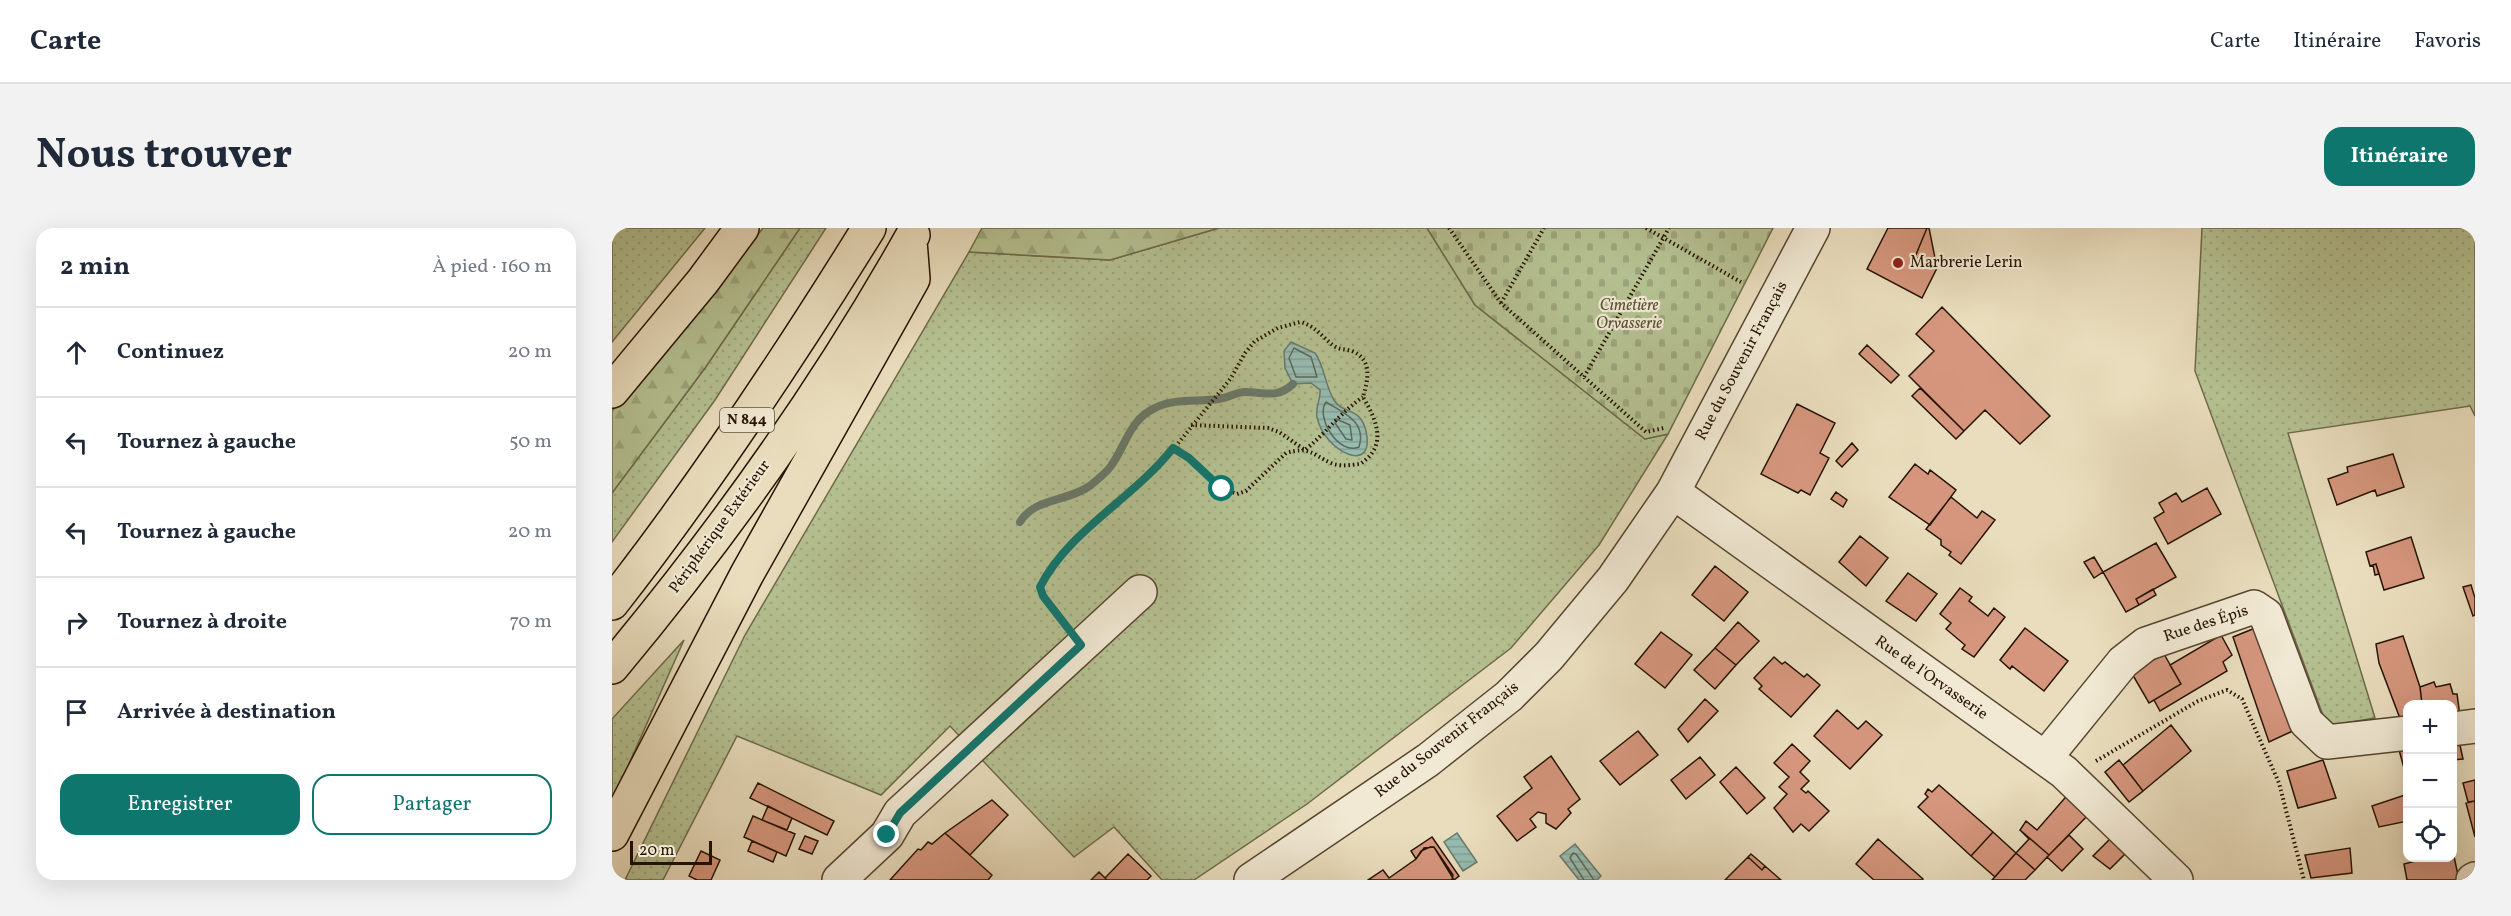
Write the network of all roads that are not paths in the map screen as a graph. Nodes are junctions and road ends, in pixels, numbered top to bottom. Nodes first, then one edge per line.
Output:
1 (742, 228) edge
2 (869, 228) edge
3 (1813, 228) edge
4 (913, 234) edge
5 (612, 391) edge
6 (1673, 492) junction
7 (1140, 592) dead end
8 (612, 603) edge
9 (612, 667) edge
10 (2475, 726) edge
11 (2457, 728) edge
12 (2403, 734) edge
13 (2057, 768) junction
14 (612, 834) edge
15 (839, 880) edge
16 (1251, 880) edge
17 (2176, 880) edge

1 - 5 highway
2 - 8 highway, N 844
3 - 6 street, Rue du Souvenir Français
4 - 9 highway, Périphérique Extérieur / N 844
4 - 14 highway
6 - 13 street, Rue de l'Orvasserie
6 - 16 street, Rue du Souvenir Français
7 - 15 street
10 - 11 street
12 - 13 street, Rue des Épis
13 - 17 street, Rue de l'Orvasserie

